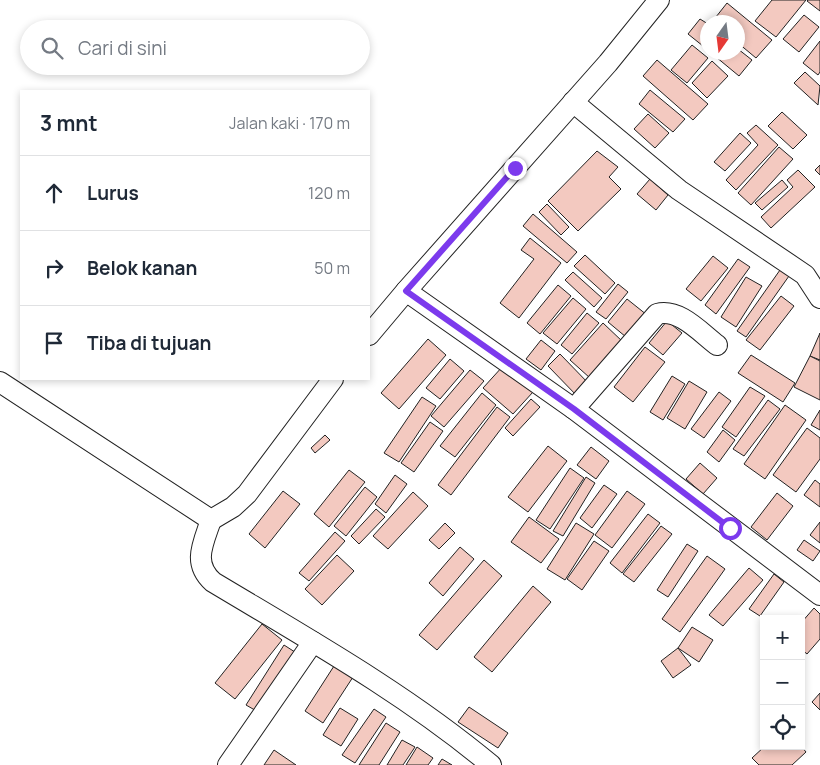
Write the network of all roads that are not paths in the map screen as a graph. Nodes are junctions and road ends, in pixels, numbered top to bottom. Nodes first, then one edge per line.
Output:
1 (659, 0) edge
2 (573, 102) junction
3 (406, 291) junction
4 (820, 298) edge
5 (370, 334) edge
6 (717, 345) dead end
7 (332, 380) edge
8 (0, 382) edge
9 (574, 409) junction
10 (209, 526) junction
11 (820, 595) edge
12 (313, 642) junction
13 (228, 765) edge
14 (491, 765) edge

1 - 2 street
2 - 3 street
2 - 4 street
3 - 5 street
3 - 9 street
6 - 9 street
7 - 10 street
8 - 10 street
9 - 11 street
10 - 12 street
12 - 13 street
12 - 14 street

